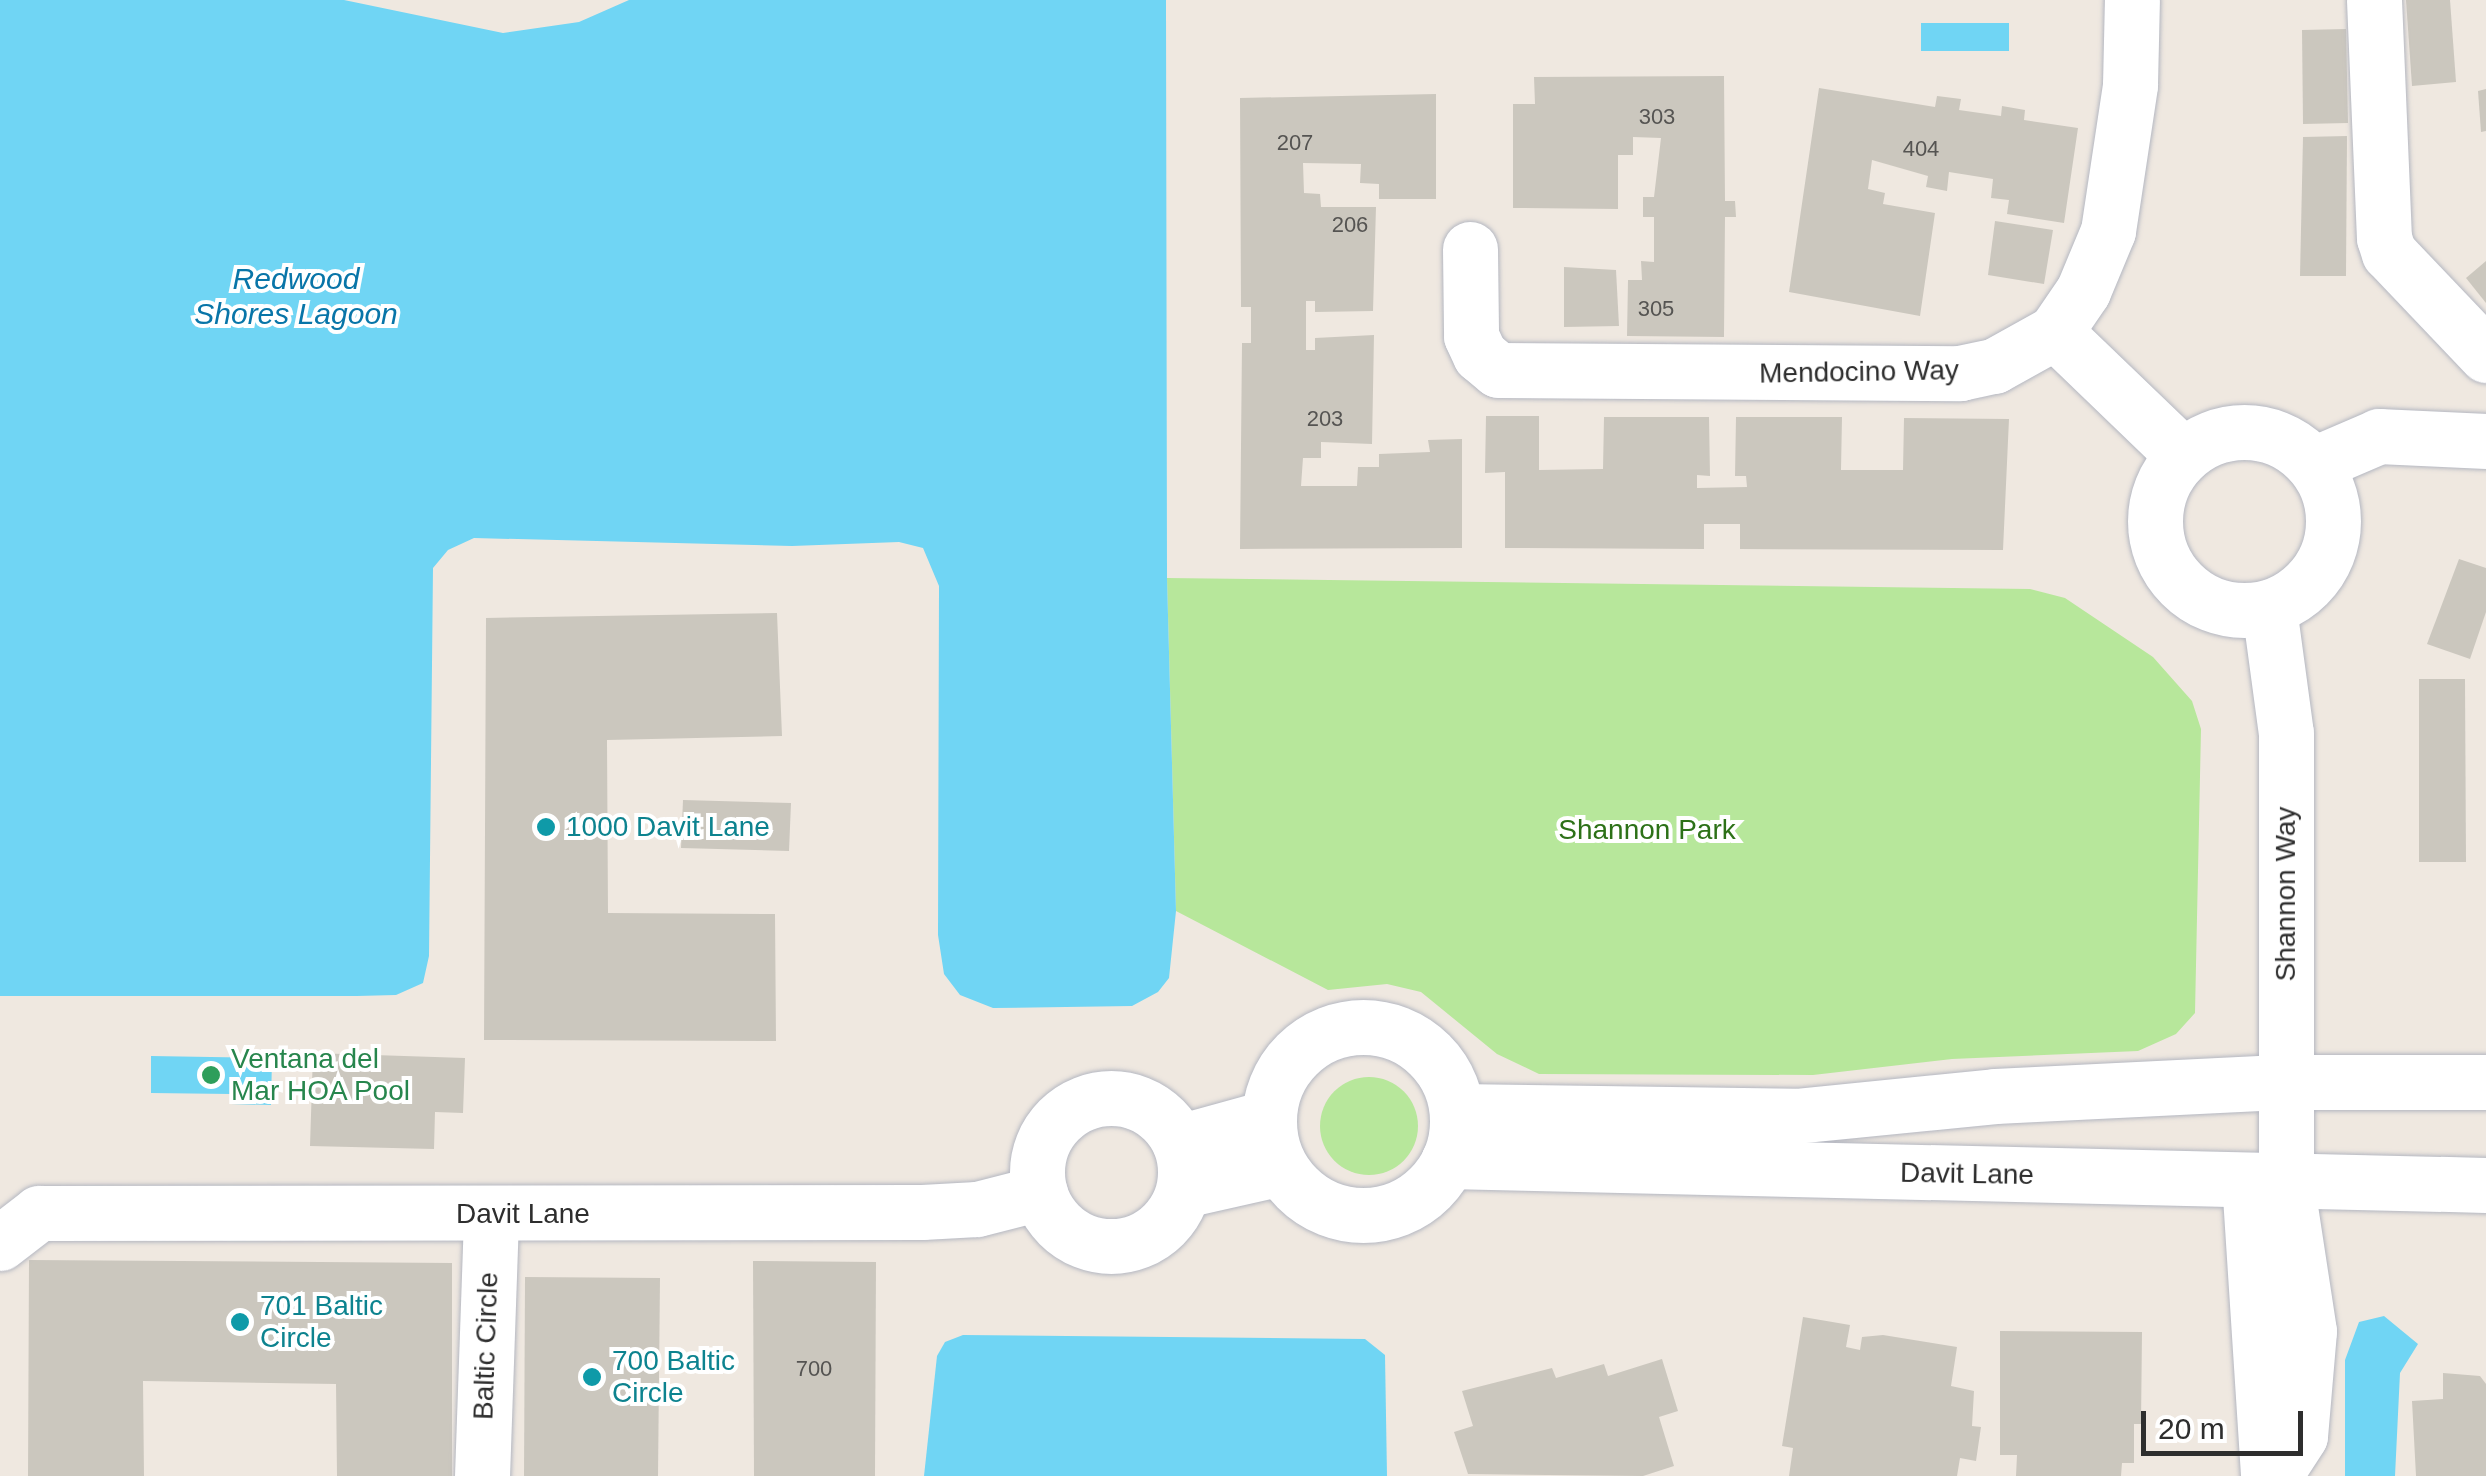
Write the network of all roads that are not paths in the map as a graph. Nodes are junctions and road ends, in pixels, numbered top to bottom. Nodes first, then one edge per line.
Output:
1 (2132, 0) edge
2 (2374, 0) edge
3 (1470, 249) dead end
4 (2054, 332) junction
5 (2486, 354) edge
6 (2486, 441) edge
7 (2184, 455) junction
8 (2314, 464) junction
9 (2269, 608) junction
10 (2285, 1082) junction
11 (2486, 1082) edge
12 (1452, 1136) junction
13 (1275, 1143) junction
14 (1182, 1166) junction
15 (2267, 1181) junction
16 (2486, 1185) edge
17 (1040, 1193) junction
18 (491, 1215) junction
19 (5, 1238) edge
20 (482, 1476) edge
21 (2271, 1476) edge

1 - 4 street, Mendocino Way
2 - 5 street
3 - 4 street, Mendocino Way
4 - 7 street
6 - 8 street
7 - 8 street
7 - 9 street
8 - 9 street
9 - 10 street, Shannon Way
10 - 11 street
10 - 12 street
10 - 15 street, Shannon Way
12 - 13 street
12 - 13 street
12 - 15 street, Davit Lane
13 - 14 street
14 - 17 street
14 - 17 street
15 - 16 street, Davit Lane
15 - 21 street, Shannon Way
17 - 18 street, Davit Lane
18 - 19 street, Davit Lane
18 - 20 street, Baltic Circle

